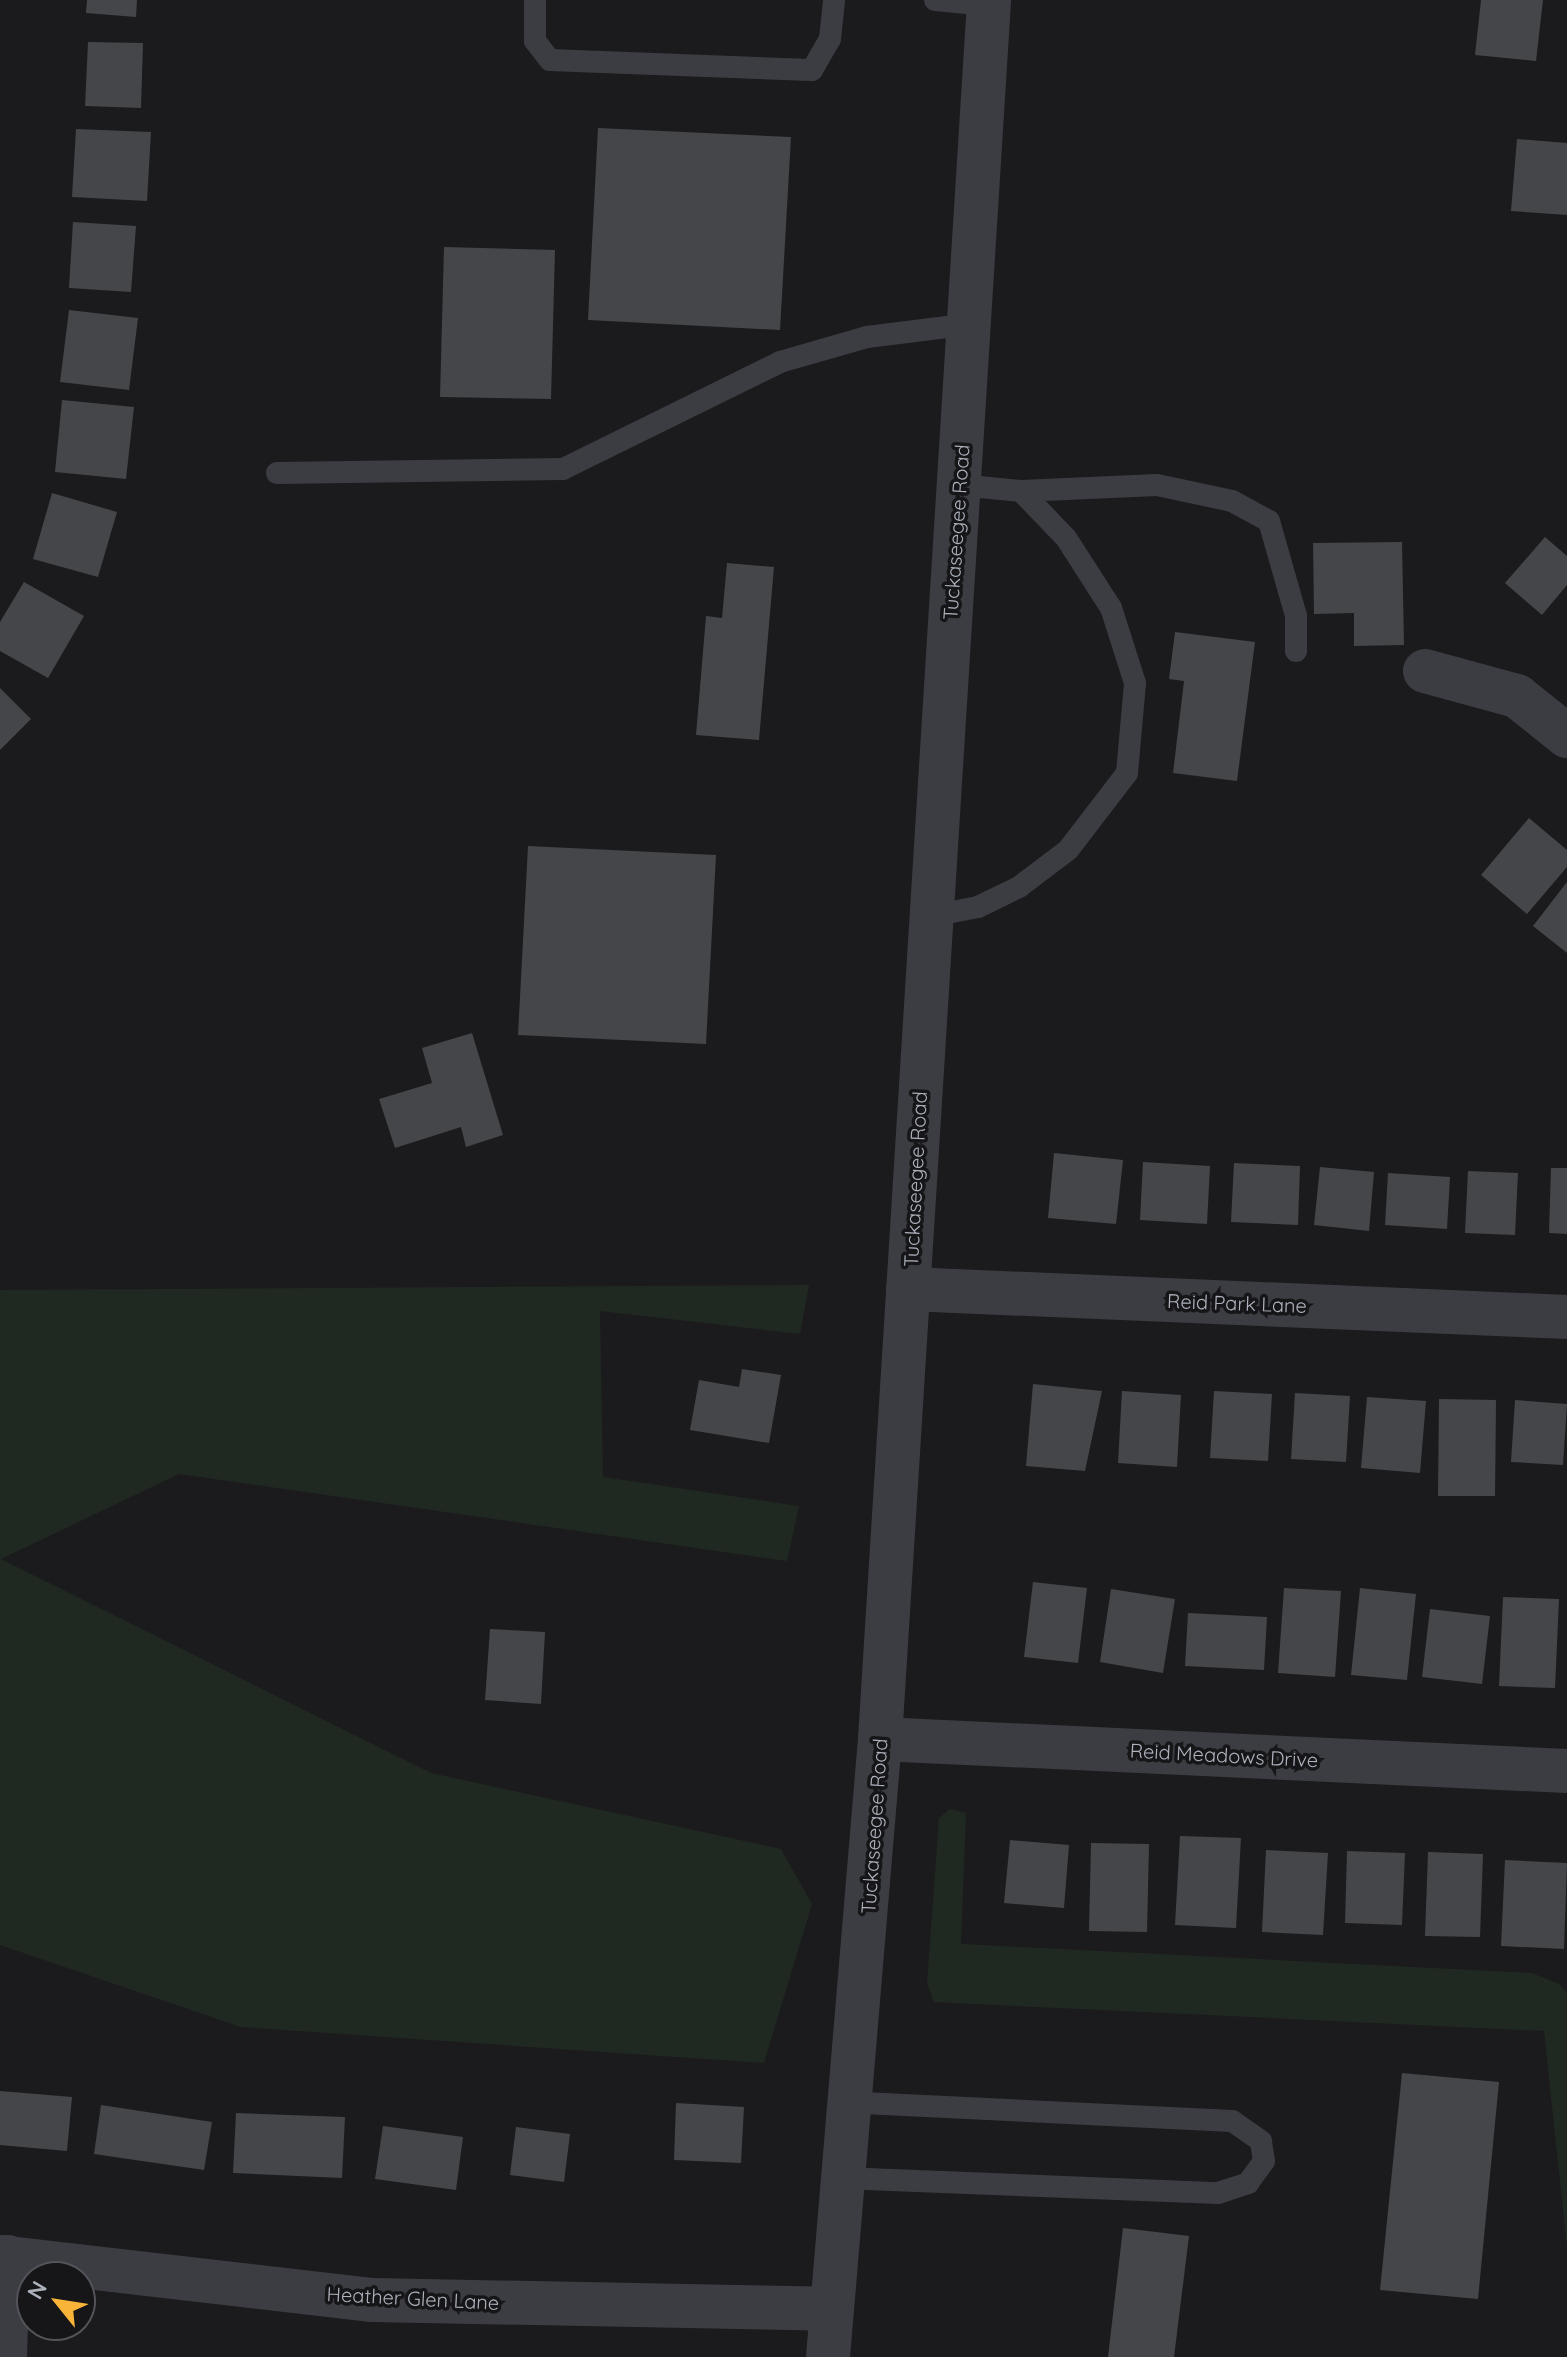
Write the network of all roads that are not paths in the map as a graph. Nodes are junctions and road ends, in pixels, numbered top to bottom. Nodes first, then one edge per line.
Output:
1 (535, 0) edge
2 (834, 0) edge
3 (935, 0) edge
4 (989, 3) edge
5 (971, 324) junction
6 (277, 473) dead end
7 (959, 485) junction
8 (1021, 491) junction
9 (1296, 651) dead end
10 (1425, 671) dead end
11 (1567, 736) edge
12 (931, 916) junction
13 (908, 1289) junction
14 (1567, 1317) edge
15 (880, 1739) junction
16 (1567, 1771) edge
17 (847, 2102) junction
18 (841, 2178) junction
19 (4, 2257) edge
20 (829, 2309) junction
21 (5, 2357) edge
22 (828, 2357) edge

1 - 2 lane
3 - 4 lane
4 - 5 street, Tuckaseegee Road
5 - 6 lane
5 - 7 street, Tuckaseegee Road
7 - 8 lane
7 - 12 street, Tuckaseegee Road
8 - 9 lane
8 - 12 lane
10 - 11 street
12 - 13 street, Tuckaseegee Road
13 - 14 street, Reid Park Lane
13 - 15 street, Tuckaseegee Road
15 - 16 street, Reid Meadows Drive
15 - 17 street, Tuckaseegee Road
17 - 18 street, Tuckaseegee Road
17 - 18 lane
18 - 20 street, Tuckaseegee Road
19 - 20 street, Heather Glen Lane
19 - 21 street
20 - 22 street, Tuckaseegee Road

